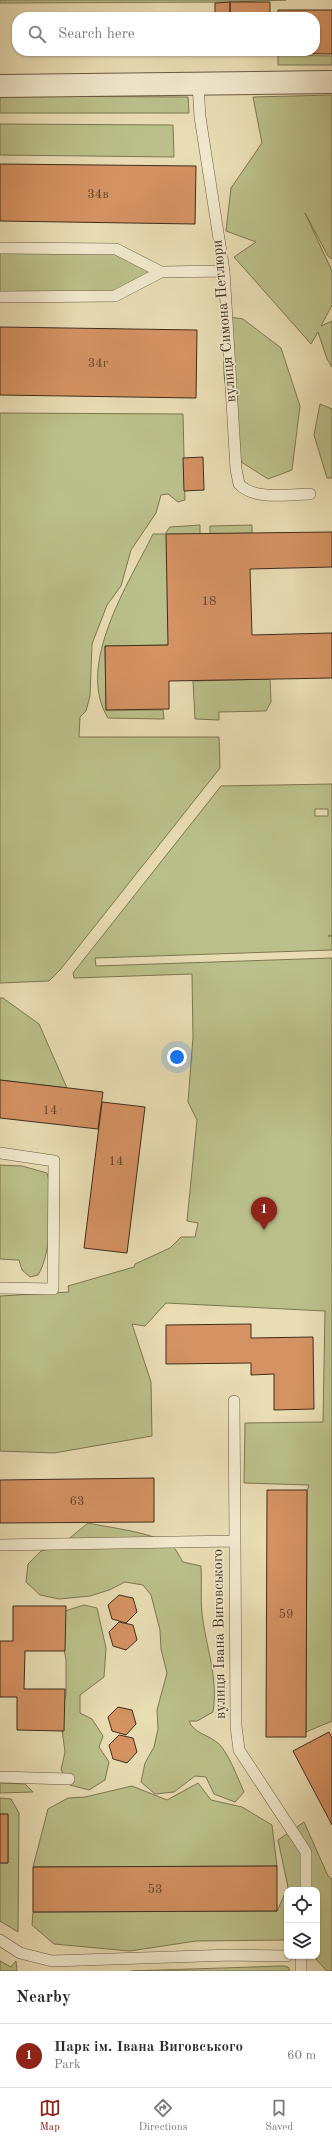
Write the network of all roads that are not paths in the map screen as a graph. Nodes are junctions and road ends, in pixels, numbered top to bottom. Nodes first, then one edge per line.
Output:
1 (332, 82) edge
2 (198, 85) junction
3 (0, 86) edge
4 (0, 248) edge
5 (224, 271) junction
6 (160, 272) junction
7 (0, 297) edge
8 (310, 494) dead end
9 (0, 1153) edge
10 (0, 1288) edge
11 (234, 1401) dead end
12 (235, 1541) junction
13 (0, 1545) edge
14 (0, 1777) edge
15 (70, 1779) dead end
16 (306, 1887) edge
17 (0, 1940) edge
18 (284, 1956) edge
19 (301, 1959) edge
20 (301, 1971) edge

1 - 2 street
2 - 3 street
2 - 5 lane, вулиця Симона Петлюри
4 - 6 lane
5 - 6 lane
5 - 8 lane, вулиця Симона Петлюри
6 - 7 lane
9 - 10 lane
11 - 12 lane
12 - 13 lane, вулиця Івана Виговського
12 - 16 lane, вулиця Івана Виговського
14 - 15 lane
17 - 18 lane
19 - 20 lane

